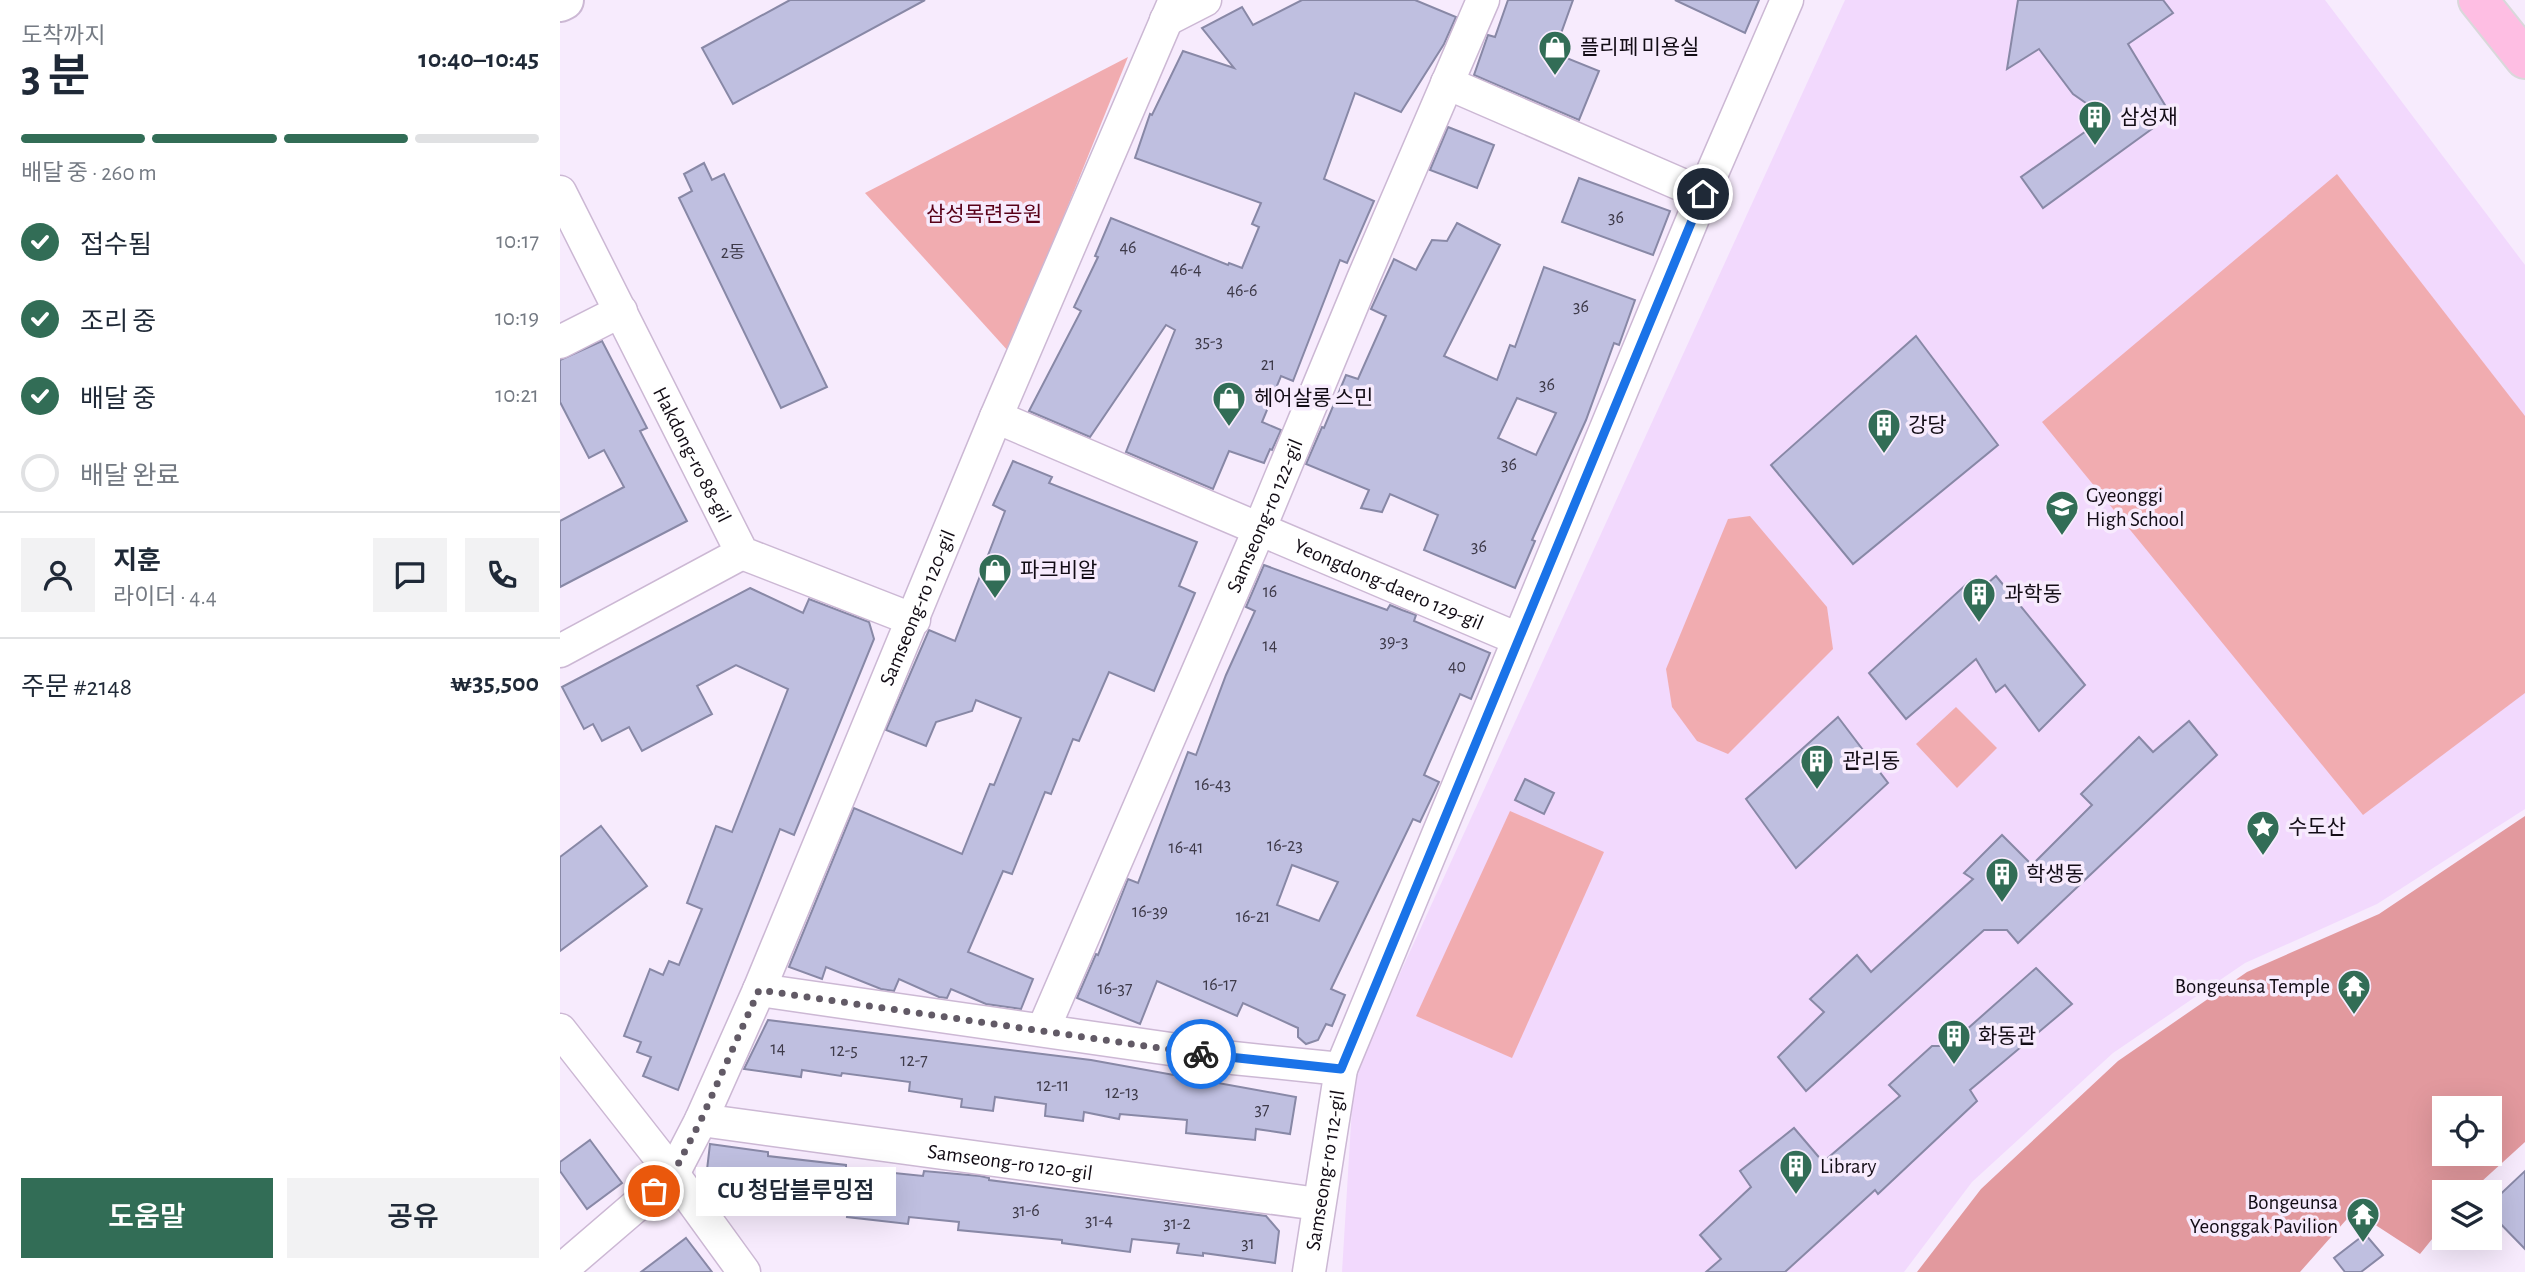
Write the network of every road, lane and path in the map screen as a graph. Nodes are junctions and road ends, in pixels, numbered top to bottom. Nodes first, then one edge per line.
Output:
1 (1205, 0) edge
2 (1483, 0) edge
3 (1787, 0) edge
4 (2478, 0) edge
5 (1170, 10) edge
6 (2525, 59) edge
7 (1447, 83) junction
8 (560, 192) edge
9 (1703, 194) junction
10 (621, 311) junction
11 (560, 342) edge
12 (996, 417) junction
13 (1259, 530) junction
14 (743, 553) junction
15 (914, 620) junction
16 (1518, 639) junction
17 (560, 651) edge
18 (759, 990) junction
19 (560, 1030) edge
20 (1043, 1030) junction
21 (1341, 1069) junction
22 (701, 1120) junction
23 (673, 1174) junction
24 (1318, 1204) junction
25 (560, 1272) edge
26 (744, 1272) edge
27 (1309, 1272) edge

1 - 5 street, Samseong-ro 120-gil
2 - 7 street, Samseong-ro 122-gil
3 - 9 street
4 - 6 main road
5 - 12 street, Samseong-ro 120-gil
7 - 9 street
7 - 13 street, Samseong-ro 122-gil
8 - 10 street, Hakdong-ro 88-gil
9 - 16 street
10 - 11 street
10 - 14 street, Hakdong-ro 88-gil
12 - 13 street
12 - 15 street, Samseong-ro 120-gil
13 - 16 street, Yeongdong-daero 129-gil
13 - 20 street, Samseong-ro 122-gil
14 - 15 street
14 - 17 street
15 - 18 street, Samseong-ro 120-gil
16 - 21 street
18 - 20 street
18 - 22 street, Samseong-ro 120-gil
19 - 23 street
20 - 21 street
21 - 24 street, Samseong-ro 112-gil
22 - 23 street, Samseong-ro 120-gil
22 - 24 street, Samseong-ro 120-gil
23 - 25 street, Samseong-ro 120-gil
23 - 26 street
24 - 27 street, Samseong-ro 112-gil

